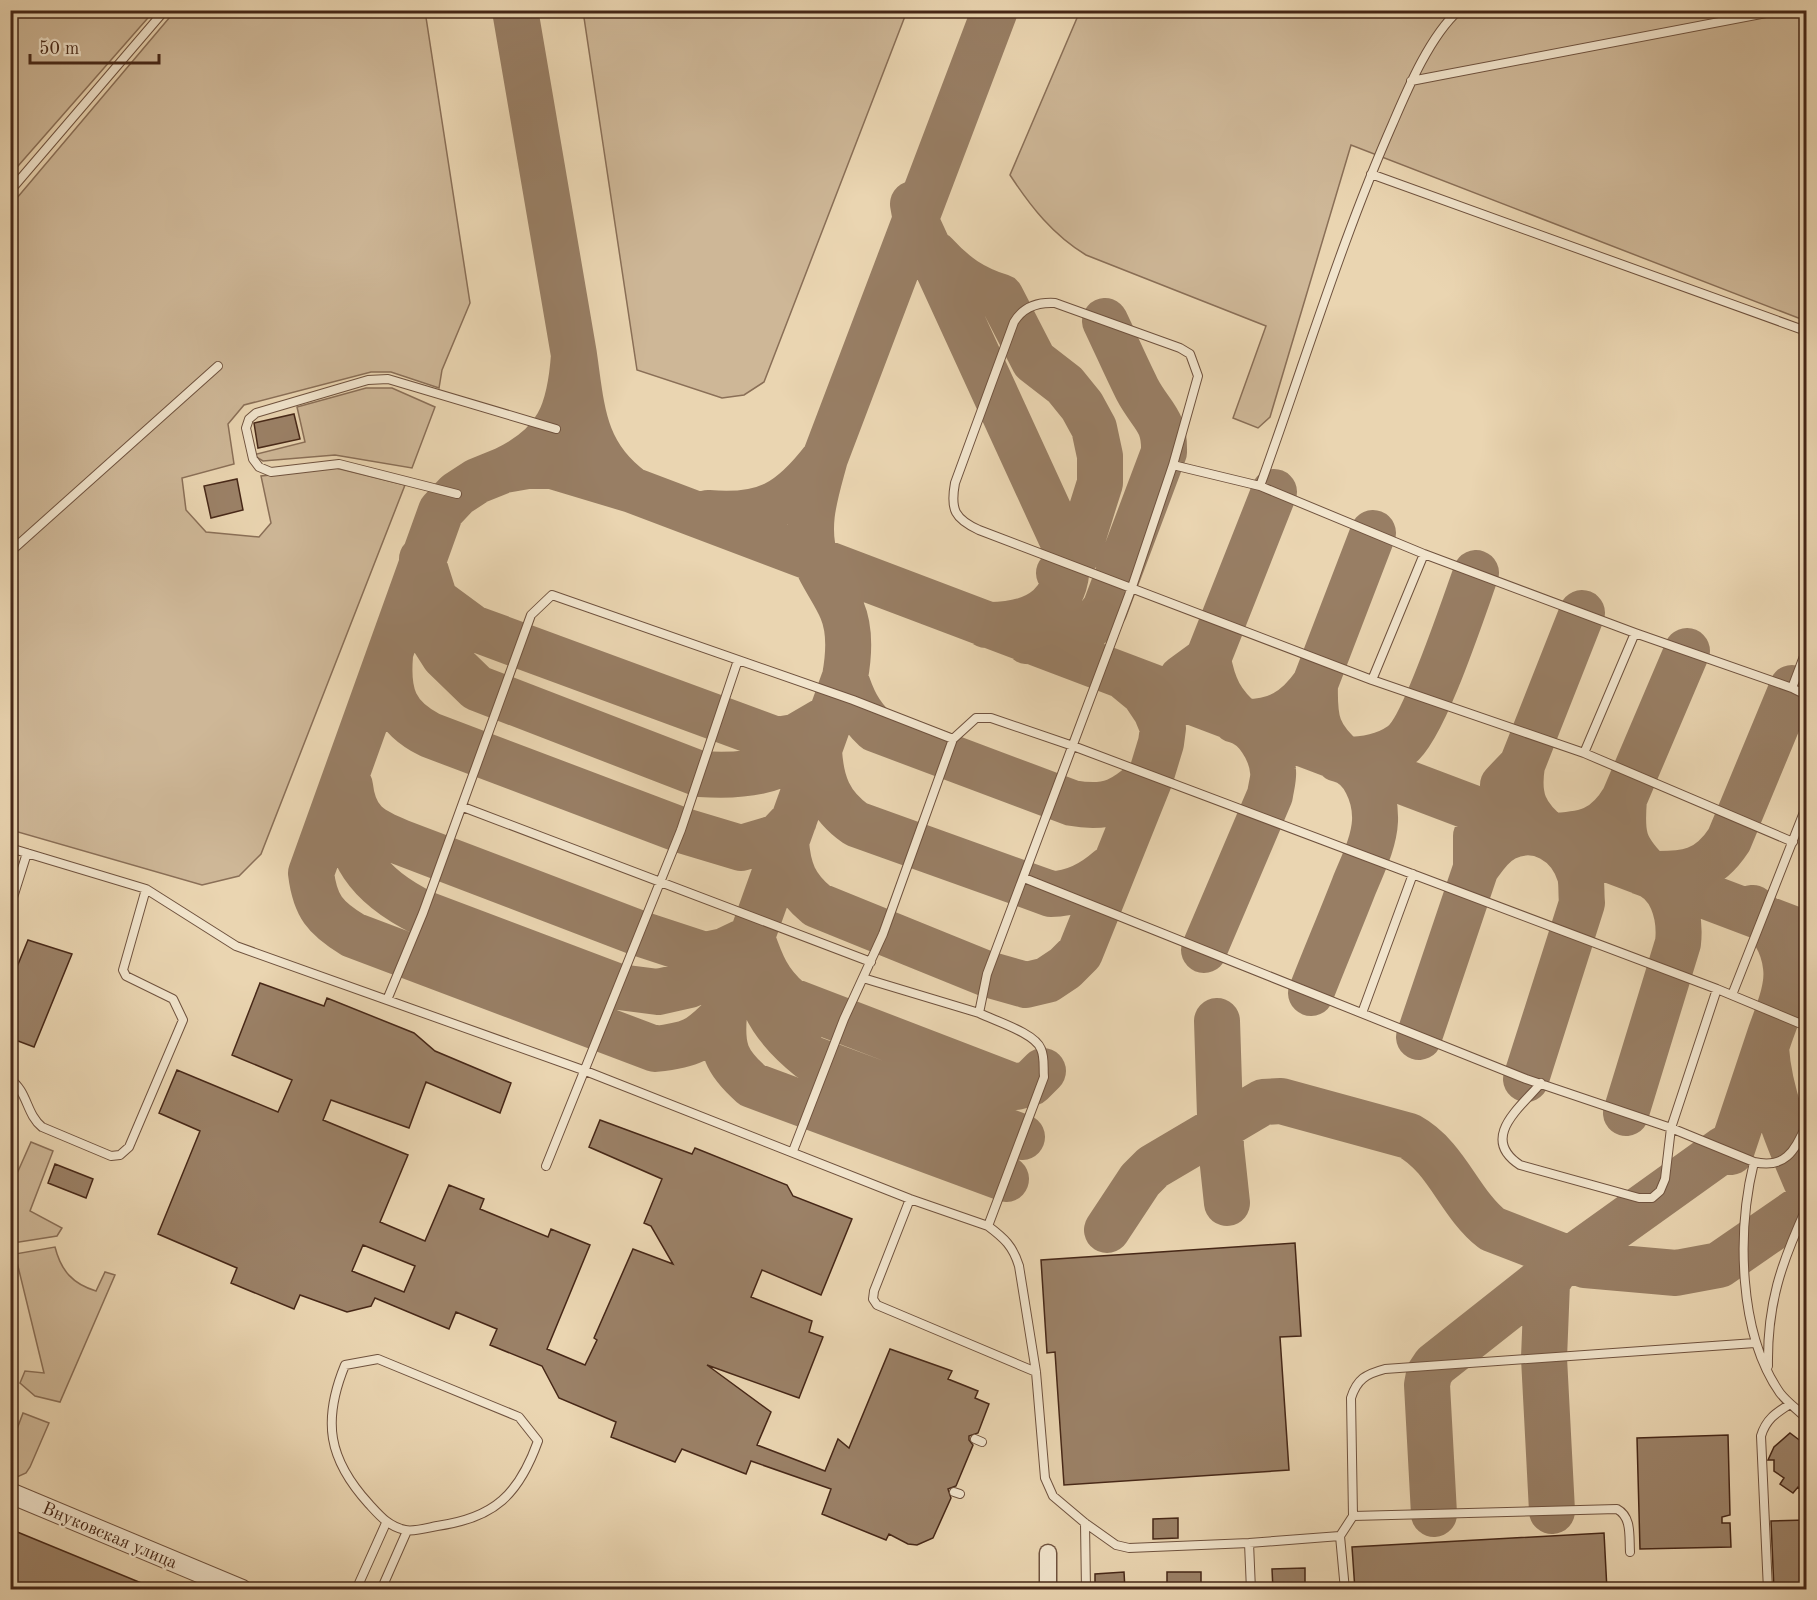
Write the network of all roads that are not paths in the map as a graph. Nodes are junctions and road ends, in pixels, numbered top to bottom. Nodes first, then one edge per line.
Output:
1 (165, 10) edge
2 (1459, 10) edge
3 (1782, 10) edge
4 (1411, 81) junction
5 (1371, 174) junction
6 (10, 191) edge
7 (1806, 331) edge
8 (218, 366) dead end
9 (556, 429) dead end
10 (1173, 465) junction
11 (1260, 486) junction
12 (456, 494) dead end
13 (10, 552) edge
14 (1424, 554) junction
15 (1132, 587) junction
16 (1635, 633) junction
17 (1806, 651) edge
18 (738, 660) junction
19 (1372, 680) junction
20 (1792, 688) junction
21 (1806, 695) edge
22 (953, 739) junction
23 (1073, 746) junction
24 (1584, 753) junction
25 (463, 807) junction
26 (1806, 807) edge
27 (1793, 842) junction
28 (10, 848) edge
29 (27, 853) junction
30 (1413, 874) junction
31 (1024, 878) junction
32 (660, 882) junction
33 (146, 889) junction
34 (10, 907) edge
35 (871, 962) junction
36 (864, 978) junction
37 (1717, 989) junction
38 (1732, 995) junction
39 (387, 1000) junction
40 (1362, 1013) junction
41 (979, 1014) junction
42 (1806, 1026) edge
43 (583, 1070) junction
44 (10, 1079) edge
45 (1541, 1083) junction
46 (1806, 1126) edge
47 (1671, 1128) junction
48 (793, 1151) junction
49 (1754, 1162) junction
50 (546, 1166) dead end
51 (910, 1199) junction
52 (1806, 1209) edge
53 (988, 1226) junction
54 (1755, 1343) junction
55 (1768, 1371) junction
56 (1036, 1372) junction
57 (1790, 1404) junction
58 (1804, 1413) edge
59 (11, 1493) edge
60 (1353, 1516) junction
61 (386, 1523) junction
62 (1085, 1523) junction
63 (407, 1531) junction
64 (1341, 1536) junction
65 (1249, 1543) junction
66 (1629, 1552) dead end
67 (1048, 1553) dead end
68 (242, 1590) edge
69 (356, 1590) edge
70 (381, 1590) edge
71 (1048, 1590) edge
72 (1086, 1590) edge
73 (1251, 1590) edge
74 (1345, 1590) edge
75 (1768, 1590) edge

1 - 6 lane
2 - 4 lane
3 - 4 lane
4 - 5 lane
5 - 7 lane
5 - 11 lane
8 - 13 lane
9 - 12 lane
10 - 11 lane
10 - 15 lane
10 - 15 lane
11 - 14 lane
14 - 16 lane
14 - 19 lane
15 - 19 lane
15 - 23 lane
16 - 20 lane
16 - 24 lane
17 - 20 lane
18 - 22 lane
18 - 25 lane
18 - 32 lane
19 - 24 lane
20 - 21 lane
22 - 23 lane
22 - 35 lane
23 - 30 lane
23 - 31 lane
24 - 27 lane
25 - 32 lane
25 - 39 lane
26 - 27 lane
27 - 38 lane
28 - 29 lane
29 - 33 lane
29 - 34 lane
30 - 37 lane
30 - 40 lane
31 - 40 lane
31 - 41 lane
32 - 35 lane
32 - 43 lane
33 - 39 lane
33 - 44 lane
35 - 36 lane
36 - 41 lane
36 - 48 lane
37 - 38 lane
37 - 47 lane
38 - 42 lane
39 - 43 lane
40 - 45 lane
41 - 53 lane
43 - 48 lane
43 - 50 lane
45 - 47 lane
45 - 47 lane
46 - 49 lane
47 - 49 lane
48 - 51 lane
49 - 54 lane
51 - 53 lane
51 - 56 lane
52 - 55 lane
53 - 56 lane
54 - 55 lane
54 - 60 lane
55 - 57 lane
56 - 62 lane
57 - 58 lane
57 - 75 lane
59 - 68 street, Внуковская улица
60 - 64 lane
60 - 66 lane
61 - 63 lane
61 - 63 lane
61 - 69 lane
62 - 65 lane
62 - 72 lane
63 - 70 lane
64 - 65 lane
64 - 74 lane
65 - 73 lane
67 - 71 street

